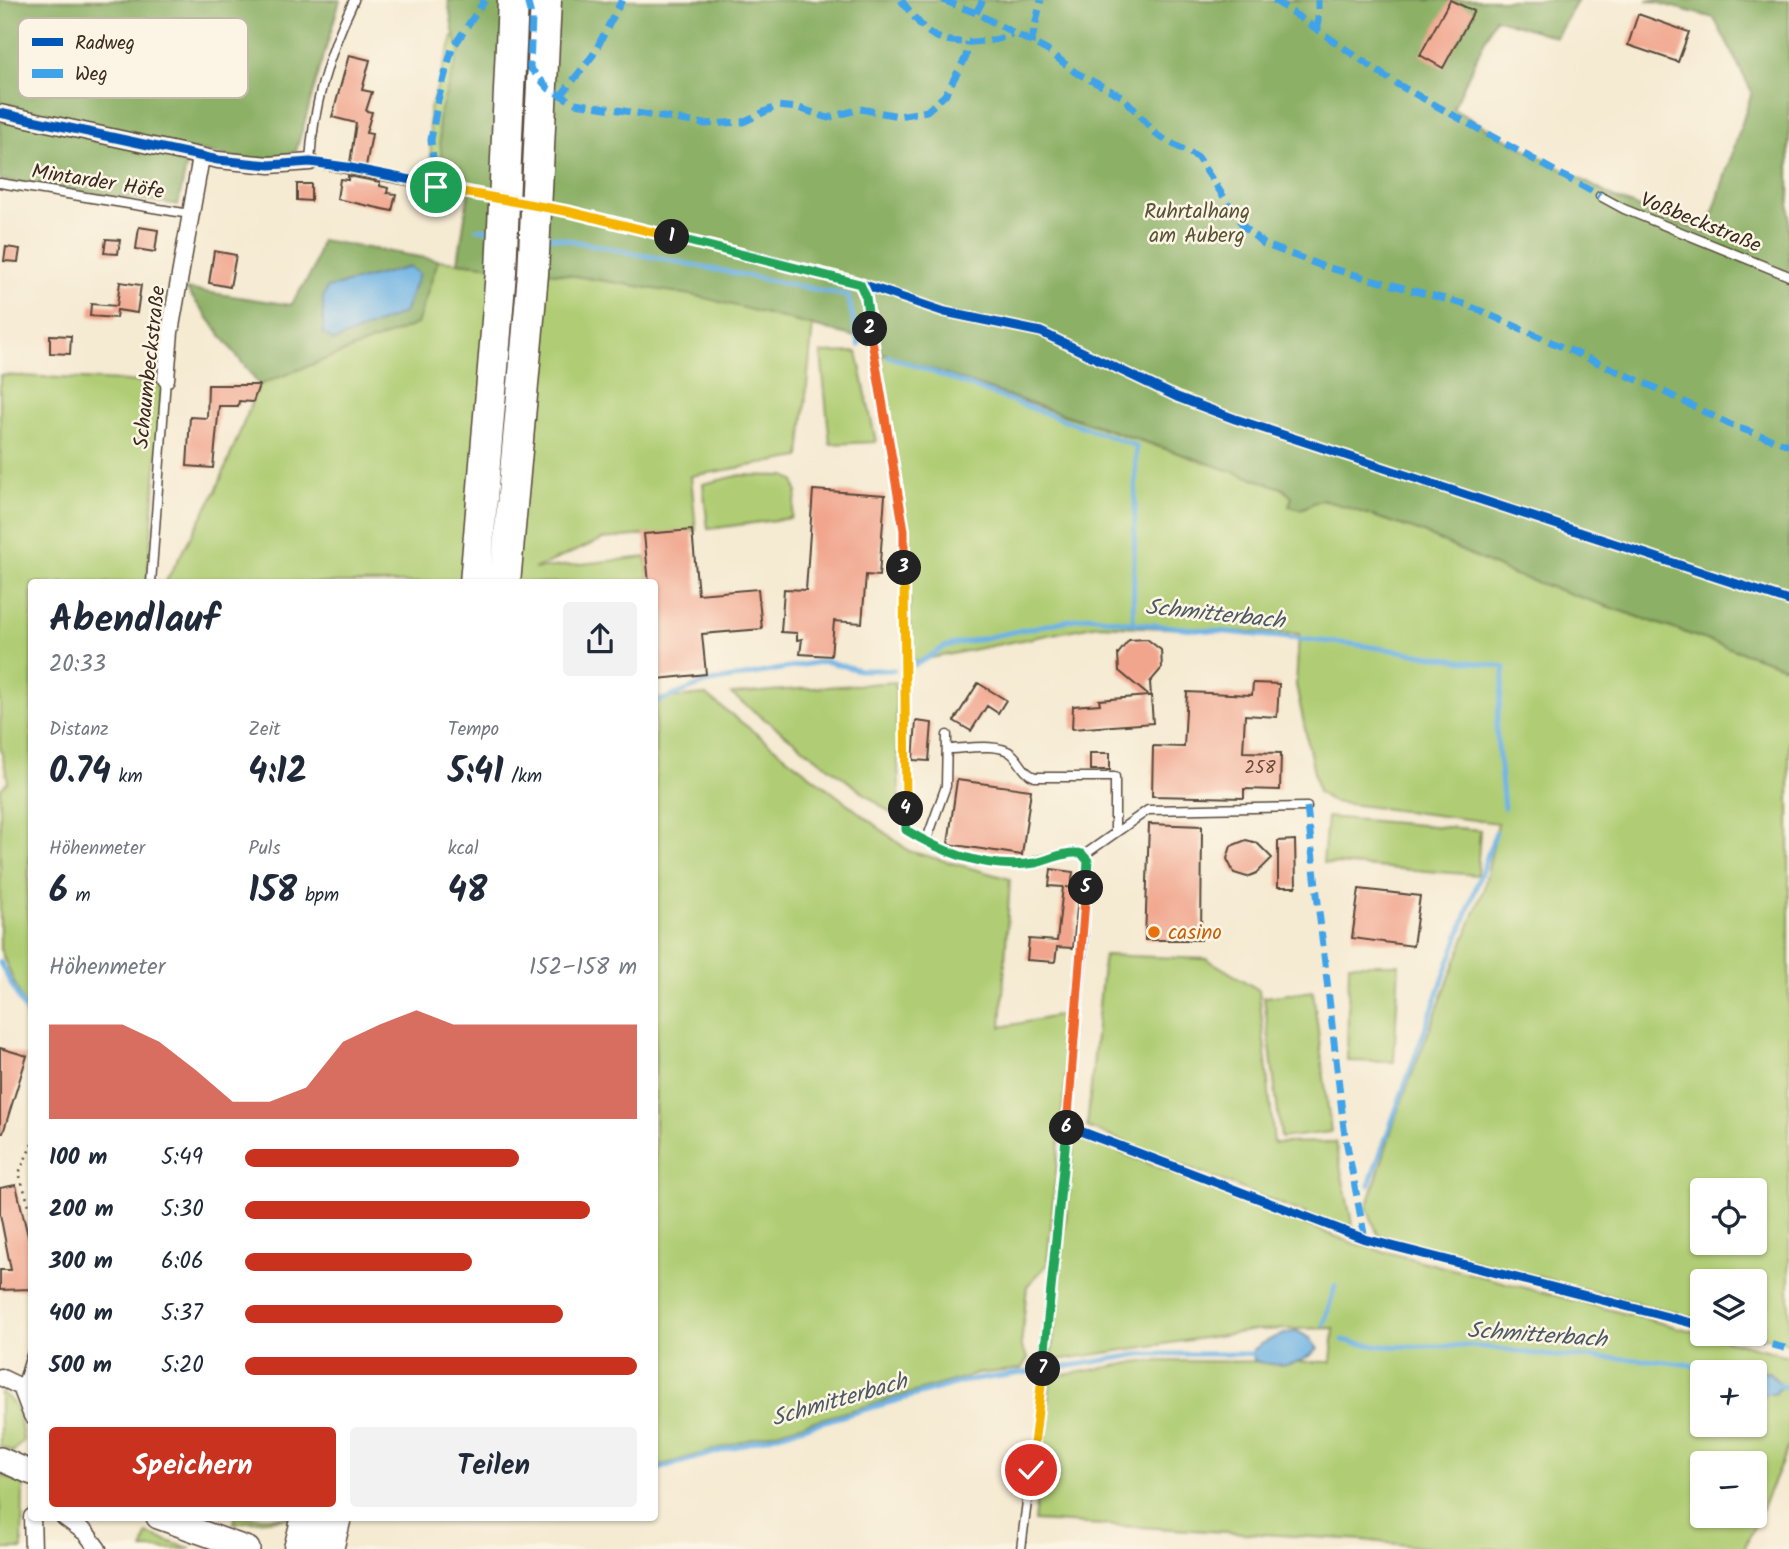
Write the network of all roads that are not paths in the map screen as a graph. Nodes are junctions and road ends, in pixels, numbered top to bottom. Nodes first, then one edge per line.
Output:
1 (354, 0) edge
2 (513, 0) edge
3 (546, 0) edge
4 (0, 113) edge
5 (201, 157) junction
6 (310, 162) junction
7 (0, 183) edge
8 (1601, 196) dead end
9 (190, 214) junction
10 (1789, 276) edge
11 (166, 379) joint
12 (151, 579) edge
13 (475, 579) edge
14 (505, 579) edge
15 (947, 735) dead end
16 (947, 749) junction
17 (1307, 807) dead end
18 (1115, 831) junction
19 (926, 842) junction
20 (1084, 855) junction
21 (28, 1365) edge
22 (0, 1377) edge
23 (21, 1387) junction
24 (28, 1405) edge
25 (0, 1459) edge
26 (28, 1470) edge
27 (33, 1521) edge
28 (70, 1521) edge
29 (169, 1521) edge
30 (306, 1521) edge
31 (335, 1521) edge
32 (33, 1549) edge
33 (97, 1549) edge
34 (248, 1549) edge
35 (299, 1549) edge
36 (328, 1549) edge
37 (1021, 1549) edge

1 - 6 lane
2 - 13 highway, bridge
3 - 14 highway, bridge
4 - 5 street
5 - 6 street
5 - 9 street, Schaumbeckstraße
6 - 19 lane
7 - 9 lane, Mintarder Höfe
8 - 10 lane, Voßbeckstraße
9 - 11 street, Schaumbeckstraße
11 - 12 lane, Schaumbeckstraße
15 - 16 lane
16 - 18 lane
16 - 19 lane
17 - 18 lane
18 - 20 lane
19 - 20 lane
20 - 37 lane
21 - 23 lane
22 - 23 street
23 - 24 street
25 - 26 main road
27 - 32 street
28 - 33 street
29 - 34 main road
30 - 35 highway
31 - 36 highway

